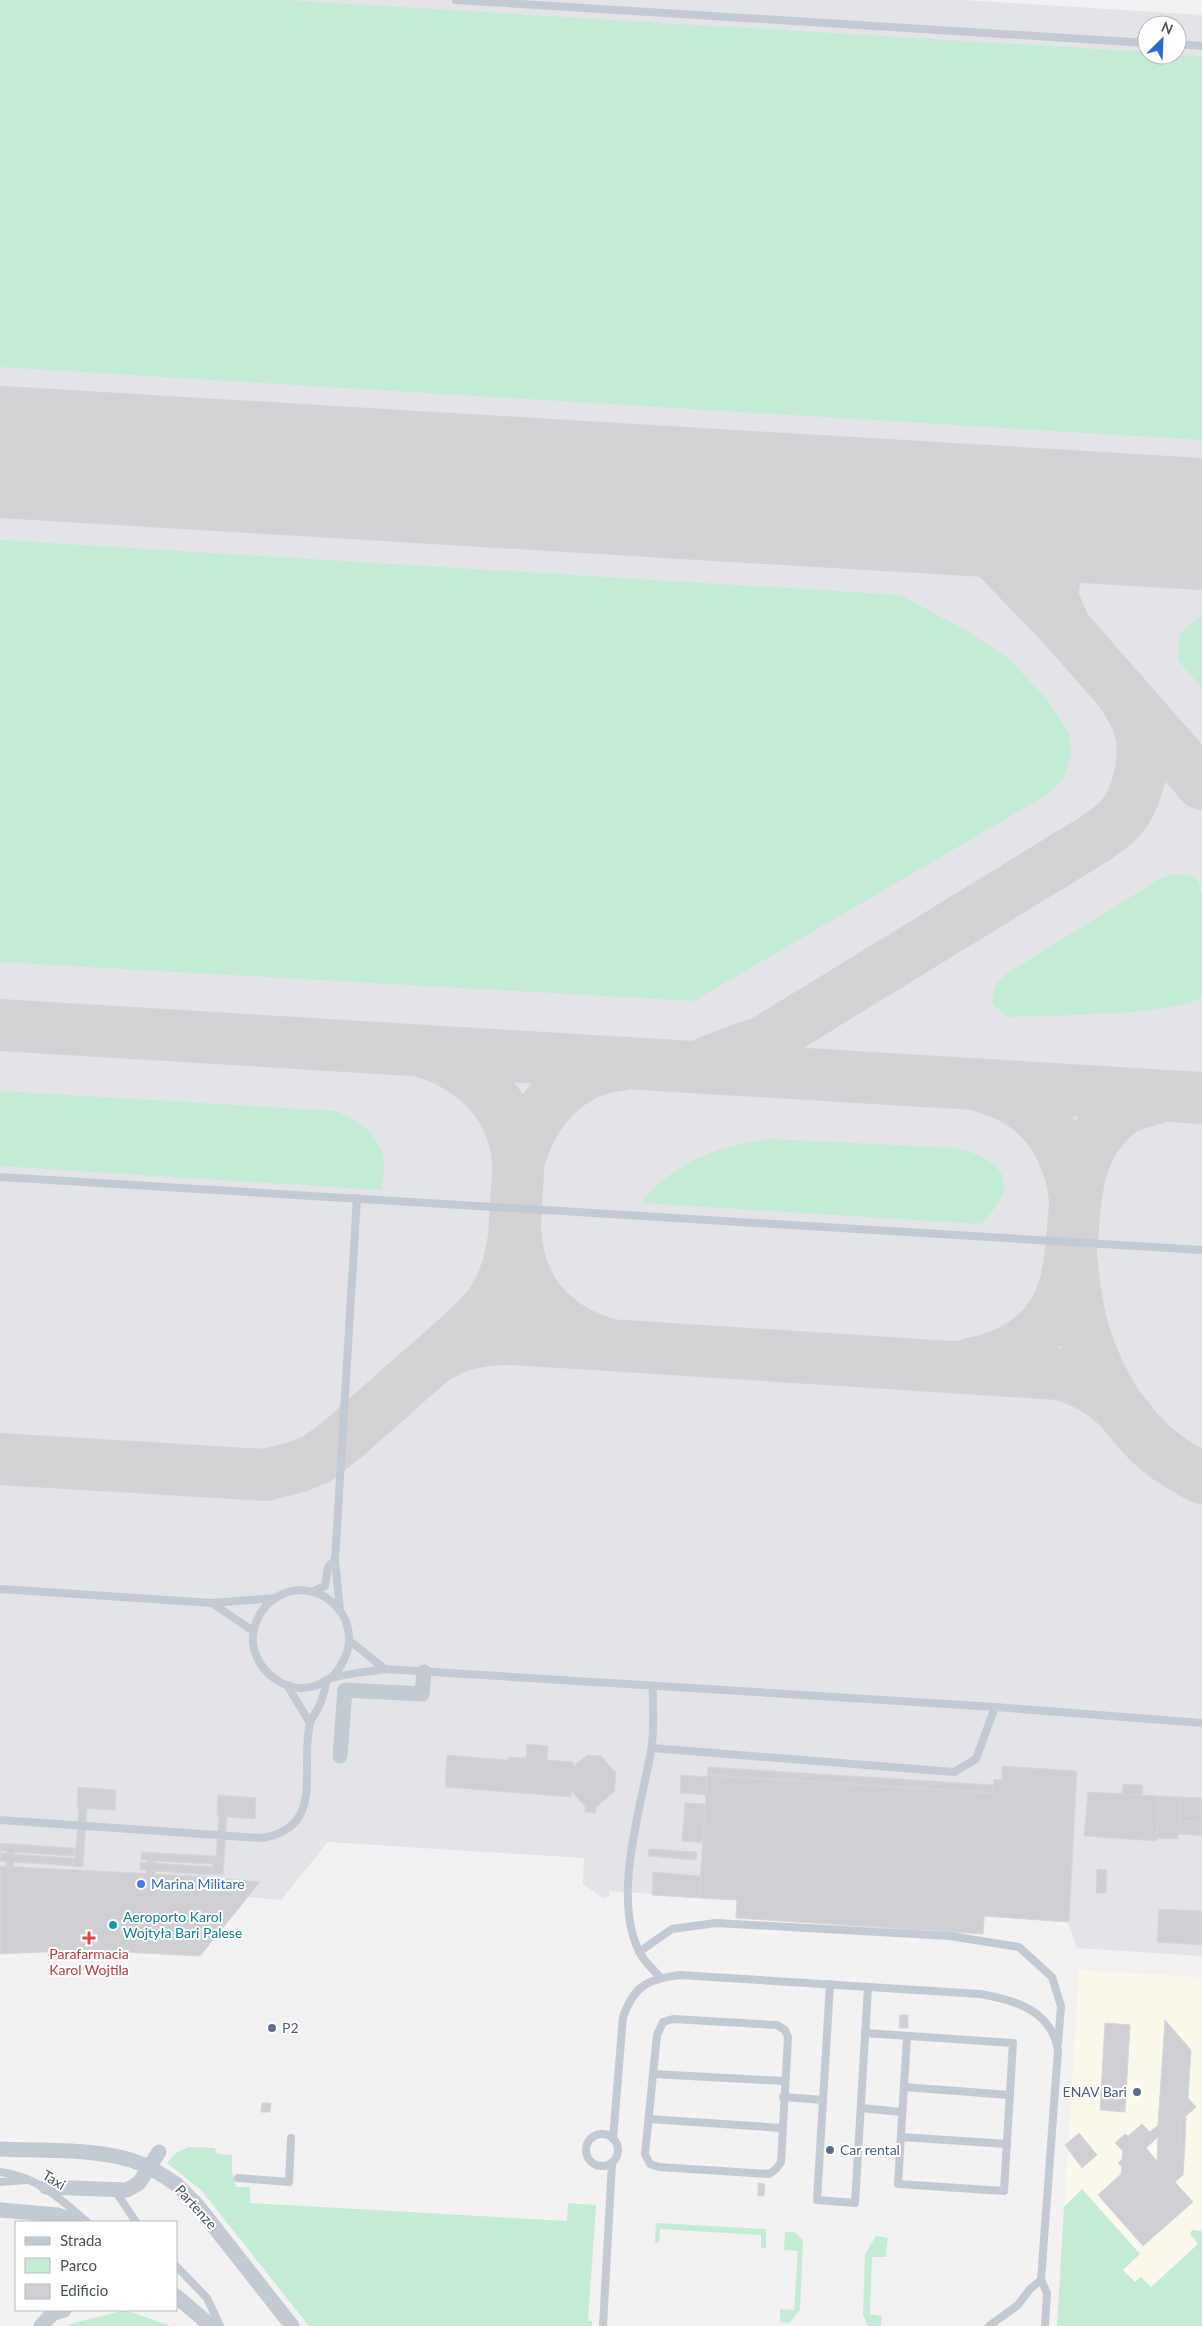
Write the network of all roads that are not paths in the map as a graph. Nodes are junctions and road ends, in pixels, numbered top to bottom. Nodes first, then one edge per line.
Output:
1 (456, 0) edge
2 (1137, 41) edge
3 (1187, 45) edge
4 (1202, 46) edge
5 (0, 1177) edge
6 (357, 1198) junction
7 (1202, 1250) edge
8 (335, 1560) junction
9 (0, 1589) edge
10 (312, 1592) junction
11 (276, 1598) junction
12 (212, 1603) junction
13 (340, 1611) junction
14 (253, 1631) junction
15 (350, 1641) junction
16 (385, 1669) junction
17 (424, 1672) junction
18 (329, 1679) junction
19 (287, 1685) junction
20 (653, 1686) junction
21 (995, 1707) junction
22 (310, 1723) junction
23 (1202, 1723) edge
24 (652, 1748) junction
25 (340, 1756) dead end
26 (0, 1820) edge
27 (639, 1952) junction
28 (660, 1978) junction
29 (830, 1984) junction
30 (868, 1987) junction
31 (865, 2033) junction
32 (907, 2037) junction
33 (1058, 2050) junction
34 (653, 2074) junction
35 (785, 2081) junction
36 (904, 2087) junction
37 (1010, 2095) junction
38 (783, 2097) junction
39 (823, 2100) junction
40 (861, 2108) junction
41 (902, 2112) junction
42 (649, 2119) junction
43 (782, 2128) junction
44 (901, 2137) junction
45 (290, 2138) dead end
46 (613, 2139) junction
47 (1007, 2144) junction
48 (0, 2149) edge
49 (159, 2152) dead end
50 (612, 2163) junction
51 (0, 2172) edge
52 (238, 2178) dead end
53 (28, 2180) junction
54 (0, 2182) edge
55 (46, 2187) junction
56 (114, 2188) junction
57 (0, 2210) edge
58 (73, 2221) edge
59 (86, 2221) edge
60 (135, 2221) edge
61 (178, 2268) edge
62 (1040, 2280) junction
63 (178, 2298) edge
64 (61, 2311) edge
65 (178, 2311) edge
66 (40, 2326) edge
67 (204, 2326) edge
68 (211, 2326) edge
69 (220, 2326) edge
70 (292, 2326) edge
71 (603, 2326) edge
72 (989, 2326) edge
73 (1045, 2326) edge

1 - 2 lane
3 - 4 lane
5 - 6 lane
6 - 7 lane
6 - 8 lane
8 - 10 lane
8 - 13 lane
9 - 12 lane
10 - 11 lane
10 - 13 lane
11 - 12 lane
11 - 14 lane
12 - 14 lane
13 - 15 lane
14 - 19 lane
15 - 16 lane
15 - 18 lane
16 - 17 lane
16 - 18 lane
17 - 20 lane
17 - 25 street
18 - 19 lane
18 - 22 lane
19 - 22 lane
20 - 21 lane
20 - 24 lane
21 - 23 lane
21 - 24 lane
22 - 26 lane
24 - 27 lane
27 - 28 lane
27 - 33 lane
28 - 29 lane
28 - 46 lane
29 - 30 lane
29 - 39 lane
30 - 31 lane
30 - 33 lane
31 - 32 lane
31 - 40 lane
32 - 36 lane
32 - 37 lane
33 - 62 lane
34 - 35 lane
34 - 35 lane
34 - 42 lane
35 - 38 lane
36 - 37 lane
36 - 41 lane
37 - 47 lane
38 - 39 lane
38 - 43 lane
39 - 40 lane
40 - 41 lane
41 - 44 lane
42 - 43 lane
42 - 43 lane
44 - 47 lane
44 - 47 lane
45 - 52 lane
46 - 50 lane
46 - 50 lane
48 - 70 street, Partenze, bridge
49 - 56 street
50 - 71 lane
51 - 53 lane, Taxi
53 - 54 lane
53 - 55 lane, Taxi
55 - 56 street
55 - 59 lane, Taxi
56 - 60 lane
57 - 58 street
61 - 69 lane
62 - 72 lane
62 - 73 lane
63 - 68 street
64 - 66 street
65 - 67 street

